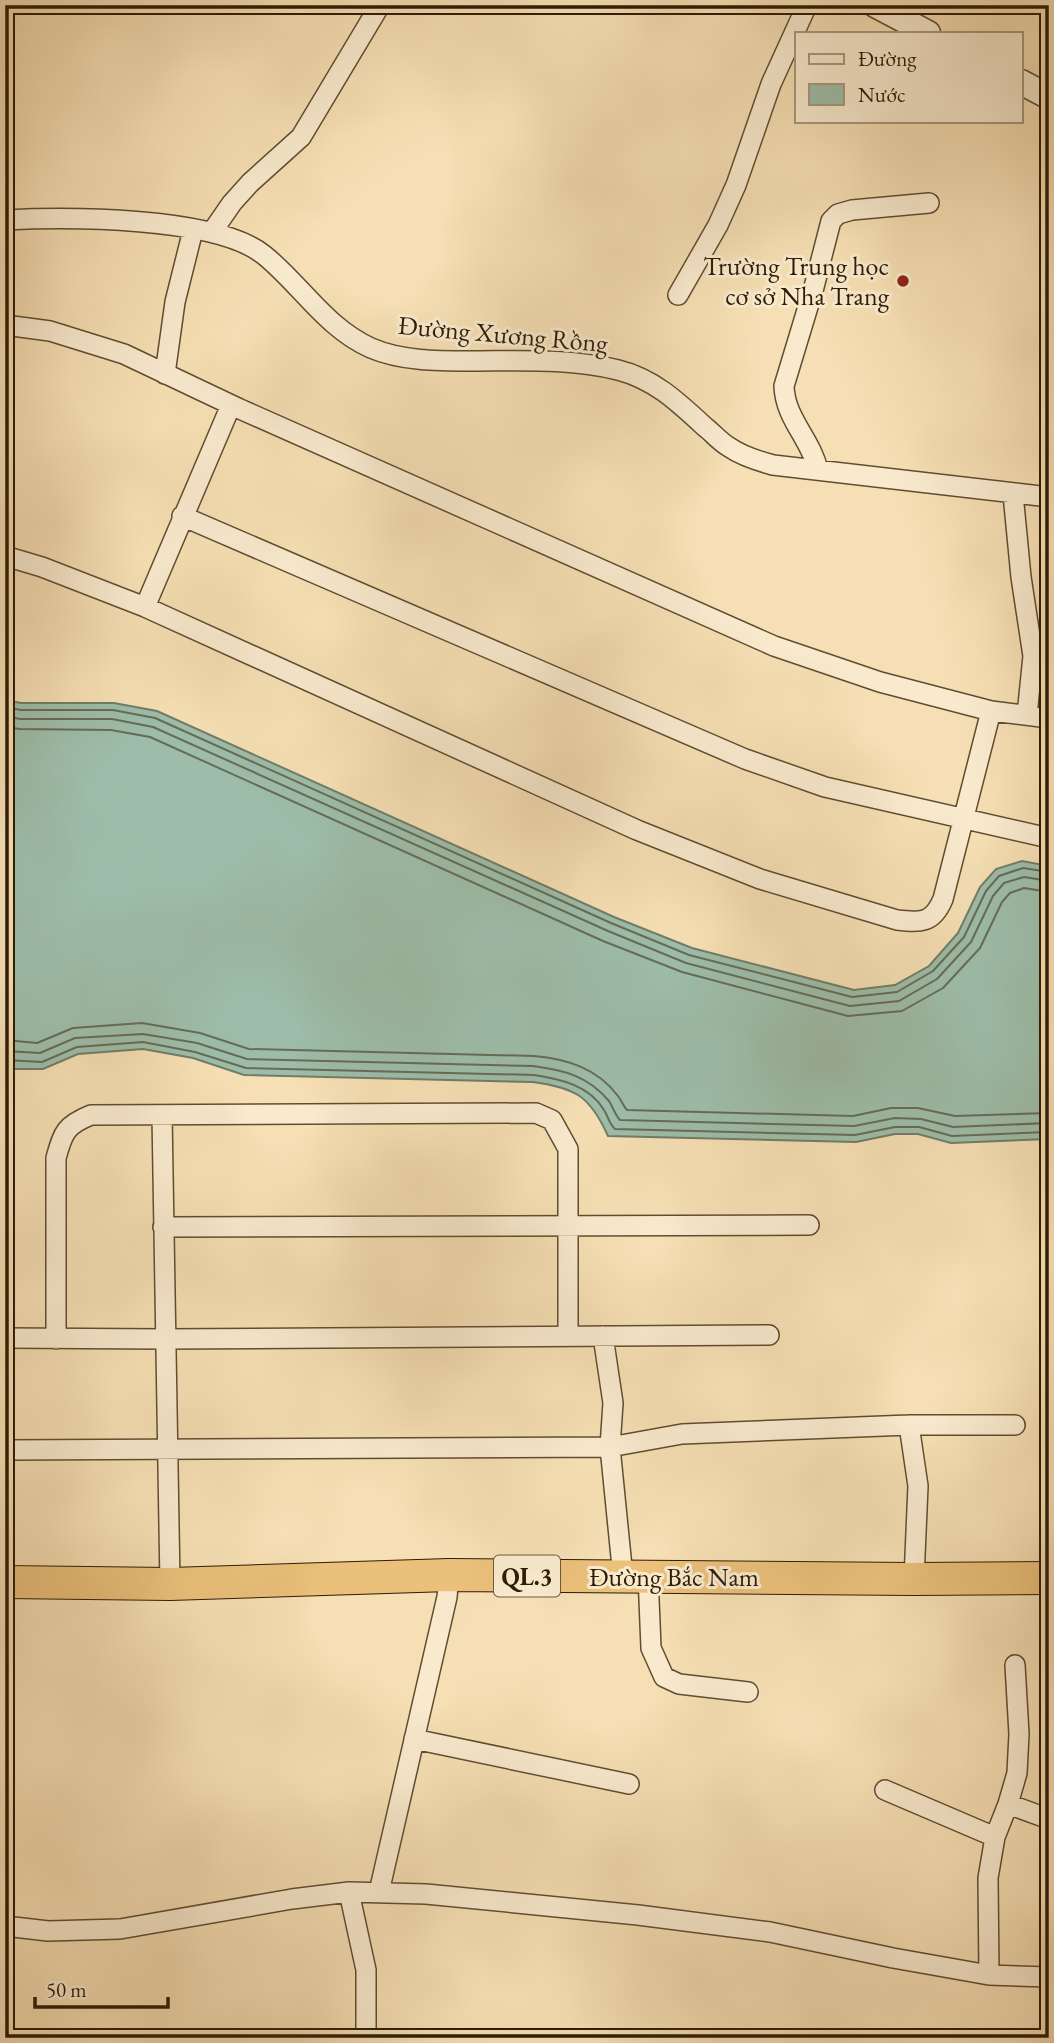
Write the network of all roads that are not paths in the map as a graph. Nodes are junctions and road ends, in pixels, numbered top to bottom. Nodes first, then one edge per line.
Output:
1 (380, 5) edge
2 (807, 5) edge
3 (875, 5) edge
4 (926, 32) edge
5 (1023, 83) edge
6 (1049, 97) edge
7 (929, 203) dead end
8 (5, 220) edge
9 (203, 231) junction
10 (678, 295) dead end
11 (5, 325) edge
12 (165, 374) junction
13 (231, 405) junction
14 (818, 470) junction
15 (1013, 494) junction
16 (1049, 497) edge
17 (182, 516) junction
18 (5, 556) edge
19 (145, 607) junction
20 (991, 711) junction
21 (1027, 715) junction
22 (1049, 718) edge
23 (963, 820) junction
24 (1049, 838) edge
25 (162, 1115) junction
26 (809, 1225) dead end
27 (570, 1226) junction
28 (163, 1227) junction
29 (568, 1335) junction
30 (769, 1335) dead end
31 (603, 1336) junction
32 (5, 1338) edge
33 (56, 1339) junction
34 (164, 1339) junction
35 (909, 1425) junction
36 (1015, 1425) dead end
37 (610, 1447) junction
38 (5, 1450) edge
39 (168, 1450) junction
40 (449, 1575) junction
41 (635, 1576) junction
42 (1049, 1578) edge
43 (914, 1579) junction
44 (5, 1582) edge
45 (170, 1584) junction
46 (1015, 1665) dead end
47 (748, 1692) dead end
48 (414, 1739) junction
49 (629, 1784) dead end
50 (886, 1790) dead end
51 (1008, 1804) junction
52 (1049, 1819) edge
53 (995, 1837) junction
54 (349, 1892) junction
55 (379, 1892) junction
56 (5, 1926) edge
57 (989, 1975) junction
58 (1049, 1977) edge
59 (366, 2038) edge

1 - 9 street
2 - 10 street
3 - 4 street
5 - 6 street
7 - 14 street
8 - 9 street, Đường Xương Rồng
9 - 12 street
9 - 14 street, Đường Xương Rồng
11 - 12 street
12 - 13 street
13 - 17 street
13 - 20 street
14 - 15 street, Đường Xương Rồng
15 - 16 street, Đường Xương Rồng
15 - 21 street
17 - 19 street
17 - 23 street
18 - 19 street
19 - 23 street
20 - 21 street
20 - 23 street
21 - 22 street
23 - 24 street
25 - 27 street
25 - 28 street
25 - 33 street
26 - 27 street
27 - 28 street
27 - 29 street
28 - 34 street
29 - 31 street
29 - 34 street
30 - 31 street
31 - 37 street
32 - 33 street
33 - 34 street
34 - 39 street
35 - 36 street
35 - 37 street
35 - 43 street
37 - 39 street
37 - 41 street
38 - 39 street
39 - 45 street
40 - 41 highway, Đường Bắc Nam / QL.3
40 - 45 highway, Đường Bắc Nam / QL.3
40 - 48 street
41 - 43 highway, Đường Bắc Nam / QL.3
41 - 47 street
42 - 43 highway, Đường Bắc Nam / QL.3
44 - 45 highway, Đường Bắc Nam / QL.3
46 - 51 street
48 - 49 street
48 - 55 street
50 - 53 street
51 - 52 street
51 - 53 street
53 - 57 street
54 - 55 street
54 - 56 street
54 - 59 street
55 - 57 street
57 - 58 street

